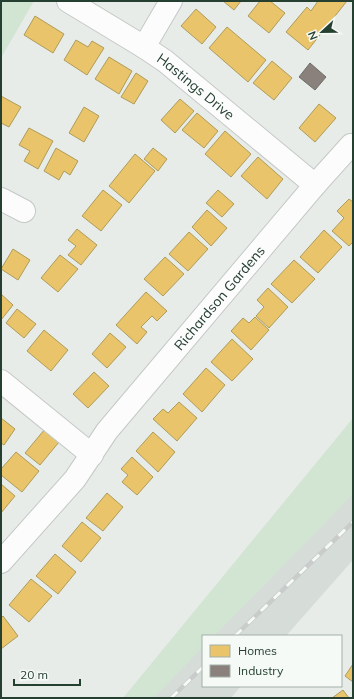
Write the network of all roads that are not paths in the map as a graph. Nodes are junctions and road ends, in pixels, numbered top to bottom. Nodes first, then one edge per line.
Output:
1 (68, 1) edge
2 (171, 1) edge
3 (144, 47) junction
4 (351, 144) dead end
5 (315, 185) junction
6 (1, 199) edge
7 (24, 212) dead end
8 (1, 381) edge
9 (92, 455) junction
10 (1, 562) edge

1 - 3 street, Hastings Drive
2 - 3 street
3 - 5 street, Hastings Drive
4 - 5 street, Richardson Gardens
5 - 9 street, Richardson Gardens
6 - 7 street
8 - 9 street
9 - 10 street, Richardson Gardens

